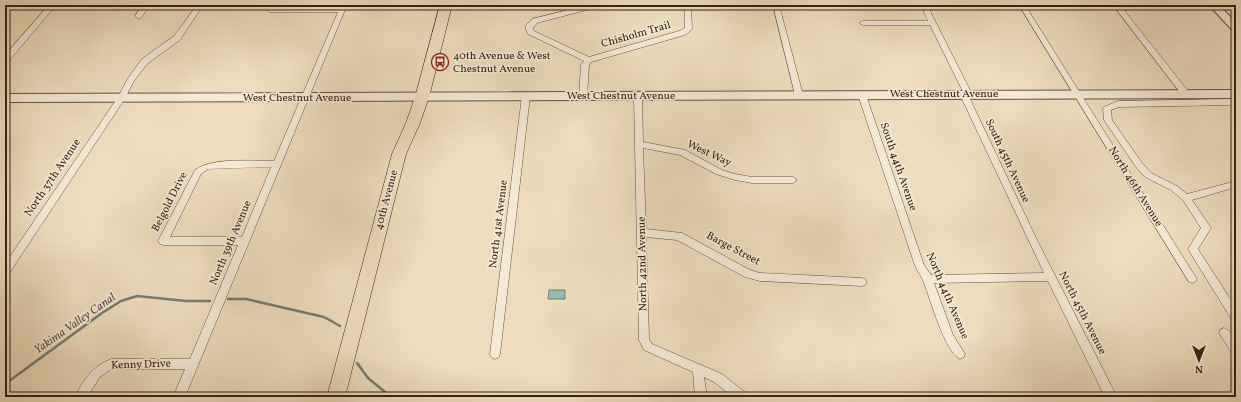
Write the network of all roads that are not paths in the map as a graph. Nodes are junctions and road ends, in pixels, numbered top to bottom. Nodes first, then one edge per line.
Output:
1 (53, 5) edge
2 (147, 5) edge
3 (200, 5) edge
4 (446, 5) edge
5 (592, 5) edge
6 (688, 5) edge
7 (776, 5) edge
8 (924, 5) edge
9 (1022, 5) edge
10 (1116, 5) edge
11 (1214, 5) edge
12 (343, 7) edge
13 (270, 10) dead end
14 (138, 16) dead end
15 (863, 22) dead end
16 (932, 23) junction
17 (1236, 29) edge
18 (5, 60) edge
19 (588, 60) junction
20 (968, 94) junction
21 (1185, 94) junction
22 (1236, 94) edge
23 (799, 95) junction
24 (862, 95) junction
25 (1078, 95) junction
26 (526, 96) junction
27 (583, 96) junction
28 (638, 96) junction
29 (422, 97) junction
30 (5, 98) edge
31 (121, 98) junction
32 (306, 98) junction
33 (1236, 102) edge
34 (640, 144) junction
35 (277, 164) junction
36 (794, 180) dead end
37 (1236, 184) edge
38 (1186, 198) junction
39 (643, 233) junction
40 (1032, 240) joint
41 (245, 241) junction
42 (913, 246) joint
43 (5, 272) edge
44 (1051, 277) junction
45 (928, 279) junction
46 (1192, 279) dead end
47 (862, 282) dead end
48 (1236, 317) edge
49 (1224, 333) dead end
50 (1236, 350) edge
51 (495, 354) dead end
52 (960, 354) dead end
53 (193, 364) junction
54 (698, 369) junction
55 (81, 397) edge
56 (179, 397) edge
57 (336, 397) edge
58 (701, 397) edge
59 (742, 397) edge
60 (1111, 397) edge

1 - 18 street
2 - 14 street
3 - 31 street, North 37th Avenue
4 - 29 main road, 40th Avenue
5 - 19 street
6 - 19 street, Chisholm Trail
7 - 23 street
8 - 16 street, South 45th Avenue
9 - 25 street, North 46th Avenue
10 - 21 street
11 - 17 street
12 - 13 street
12 - 32 street, North 39th Avenue
15 - 16 street
16 - 20 street, South 45th Avenue
19 - 27 street
20 - 24 street, West Chestnut Avenue
20 - 25 street, West Chestnut Avenue
20 - 40 street, South 45th Avenue
21 - 22 street, West Chestnut Avenue
21 - 25 street, West Chestnut Avenue
23 - 24 street, West Chestnut Avenue
23 - 28 street, West Chestnut Avenue
24 - 42 street, South 44th Avenue
25 - 46 street, North 46th Avenue
26 - 27 street, West Chestnut Avenue
26 - 29 street, West Chestnut Avenue
26 - 51 street, North 41st Avenue
27 - 28 street, West Chestnut Avenue
28 - 34 street, North 42nd Avenue
29 - 32 street, West Chestnut Avenue
29 - 57 main road, 40th Avenue
30 - 31 street, West Chestnut Avenue
31 - 32 street, West Chestnut Avenue
31 - 43 street, North 37th Avenue
32 - 35 street, North 39th Avenue
33 - 38 street
34 - 36 street, West Way
34 - 39 street, North 42nd Avenue
35 - 41 street, North 39th Avenue
35 - 41 street, Belgold Drive
37 - 38 street
38 - 48 street
39 - 47 street, Barge Street
39 - 54 street, North 42nd Avenue
40 - 44 street, North 45th Avenue
41 - 53 street, North 39th Avenue
42 - 45 street, North 44th Avenue
44 - 45 street
44 - 60 street, North 45th Avenue
45 - 52 street, North 44th Avenue
49 - 50 street
53 - 55 street, Kenny Drive
53 - 56 street, North 39th Avenue
54 - 58 street
54 - 59 street, North 42nd Avenue

